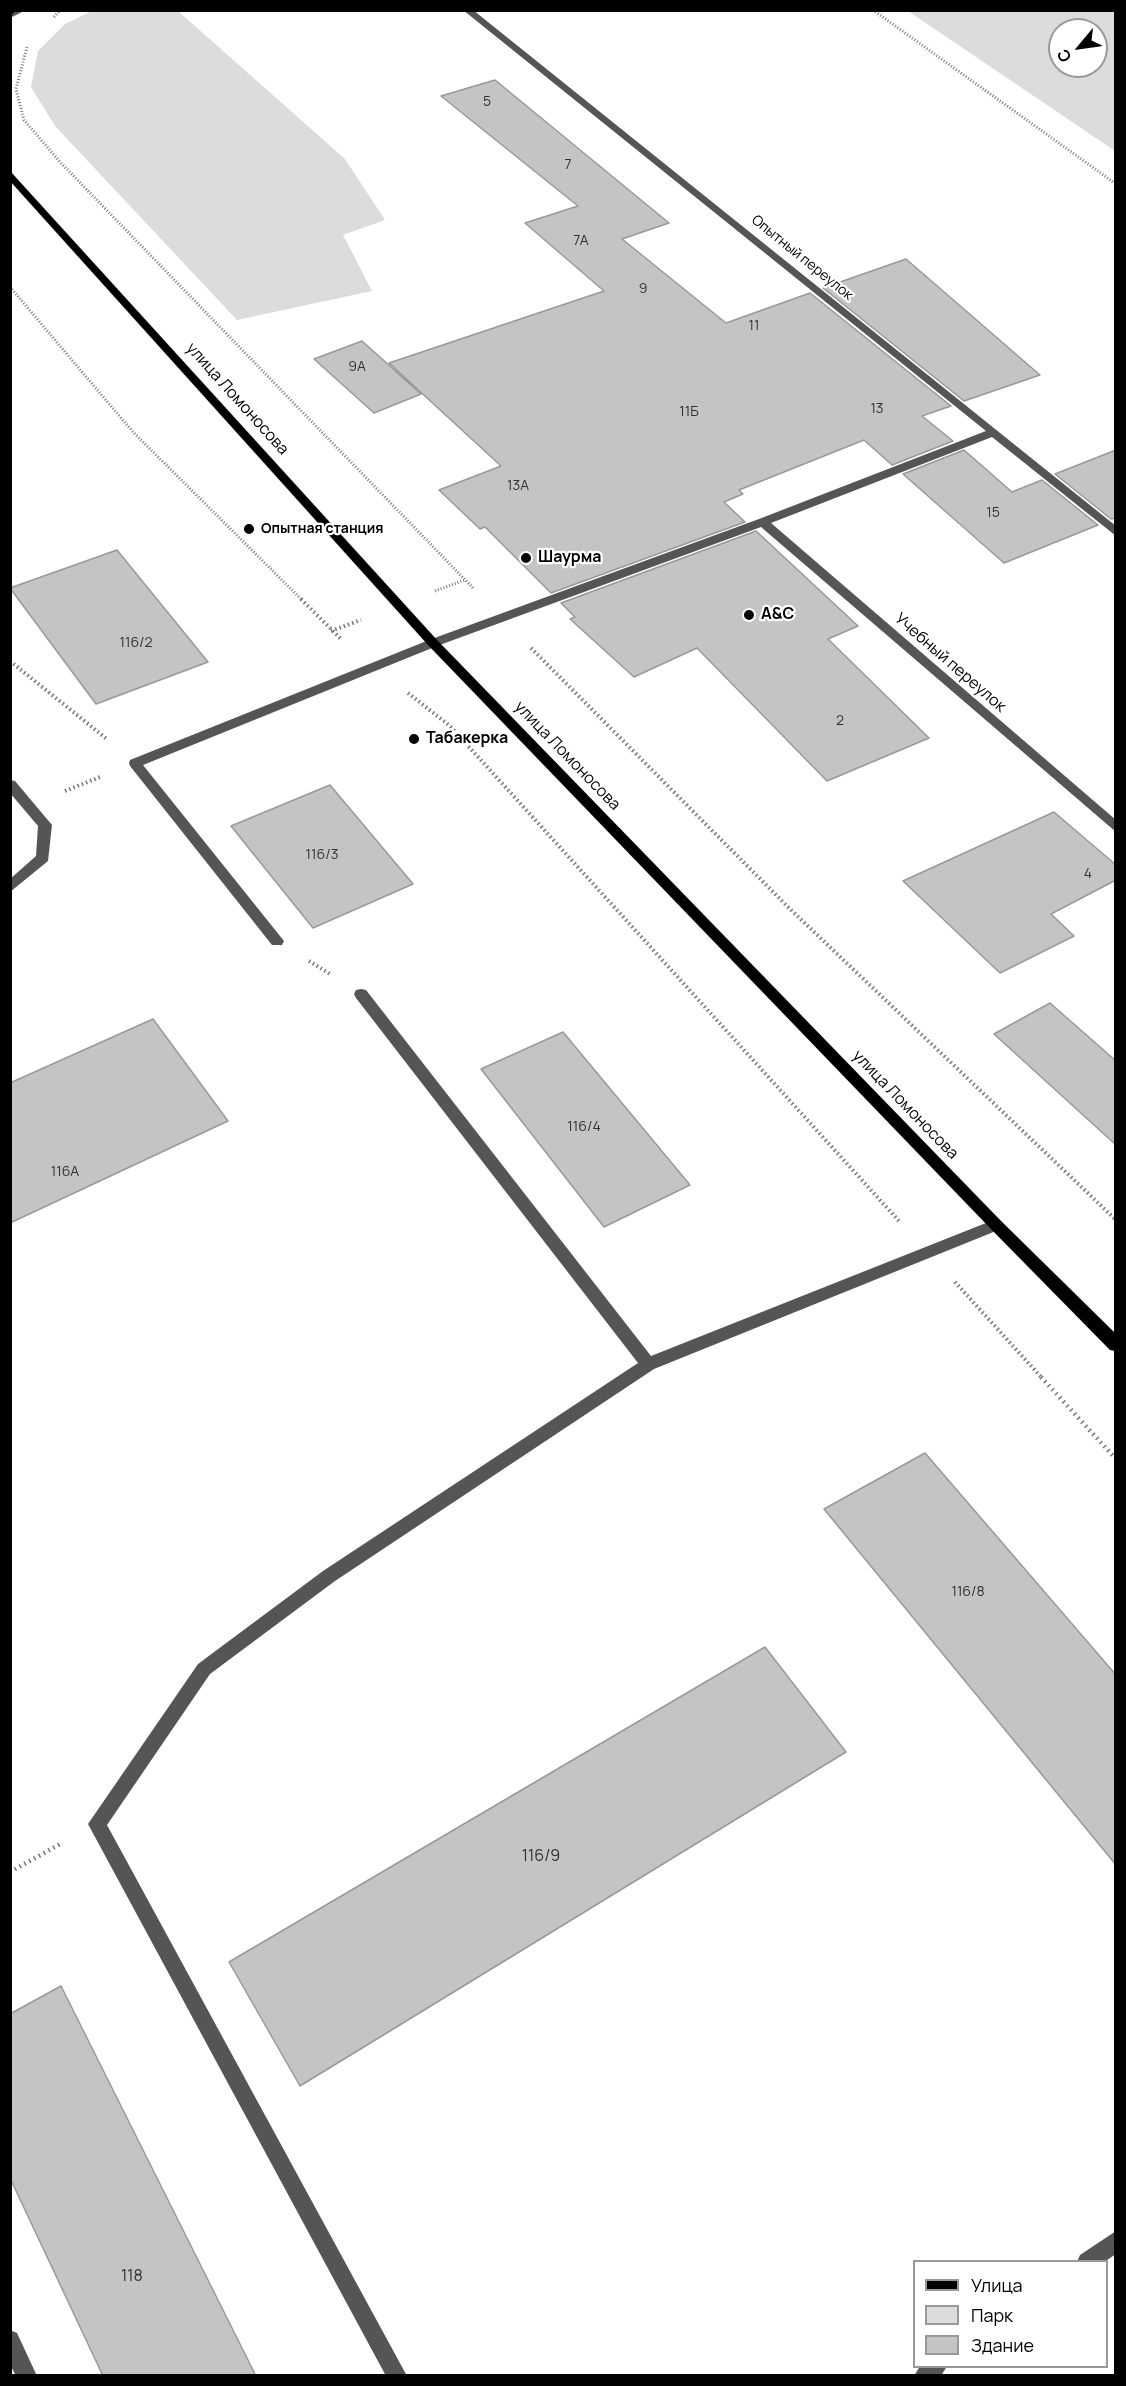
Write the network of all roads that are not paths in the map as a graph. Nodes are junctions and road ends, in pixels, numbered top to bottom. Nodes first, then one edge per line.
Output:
1 (19, 10) edge
2 (467, 10) edge
3 (11, 13) edge
4 (10, 174) edge
5 (994, 432) junction
6 (763, 522) junction
7 (1116, 532) edge
8 (433, 643) junction
9 (10, 784) edge
10 (1116, 828) edge
11 (10, 887) edge
12 (278, 941) road end
13 (361, 994) road end
14 (996, 1225) junction
15 (1116, 1345) edge
16 (648, 1364) junction
17 (1116, 2241) edge
18 (1090, 2260) edge
19 (10, 2340) edge
20 (27, 2376) edge
21 (397, 2376) edge

1 - 3 street
2 - 5 street, Опытный переулок
4 - 8 main road, улица Ломоносова
5 - 6 street
5 - 7 street, Опытный переулок
6 - 8 street
6 - 10 street, Учебный переулок
8 - 12 street
8 - 14 main road, улица Ломоносова
9 - 11 street
13 - 16 street
14 - 15 main road, улица Ломоносова
14 - 16 street
16 - 21 street
17 - 18 street
19 - 20 street

